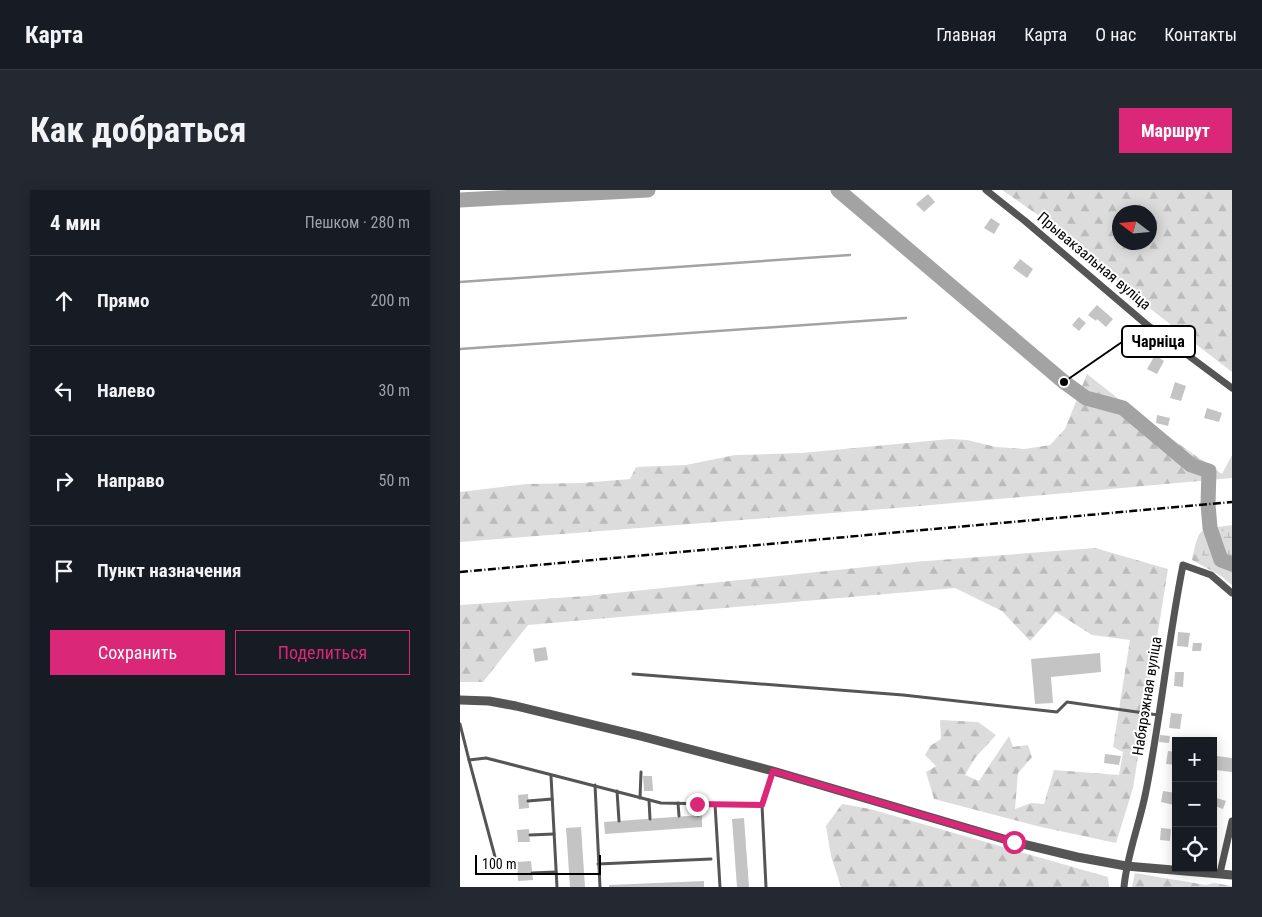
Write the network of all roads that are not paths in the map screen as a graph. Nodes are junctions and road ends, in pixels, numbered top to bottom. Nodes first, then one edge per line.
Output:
1 (986, 190) edge
2 (1232, 388) edge
3 (1232, 593) edge
4 (633, 674) dead end
5 (460, 700) edge
6 (1159, 715) junction
7 (460, 724) edge
8 (468, 760) junction
9 (773, 771) junction
10 (641, 772) dead end
11 (551, 776) junction
12 (595, 785) junction
13 (617, 791) junction
14 (640, 798) junction
15 (552, 799) junction
16 (649, 800) junction
17 (528, 801) dead end
18 (678, 803) junction
19 (697, 804) junction
20 (715, 804) junction
21 (762, 805) junction
22 (698, 815) dead end
23 (679, 816) dead end
24 (650, 818) dead end
25 (619, 821) dead end
26 (1232, 822) edge
27 (554, 834) junction
28 (530, 835) dead end
29 (710, 859) dead end
30 (598, 864) junction
31 (1126, 866) junction
32 (498, 868) dead end
33 (556, 872) junction
34 (532, 873) dead end
35 (1220, 874) junction
36 (1232, 875) edge
37 (556, 887) edge
38 (600, 887) edge
39 (720, 887) edge
40 (766, 887) edge
41 (1124, 887) edge

1 - 2 street, Прывакзальная вуліца
3 - 6 street, Набярэжная вуліца
4 - 6 lane
5 - 9 street
6 - 31 street, Набярэжная вуліца
7 - 8 lane
8 - 11 lane
8 - 32 lane
9 - 21 lane
9 - 31 street
10 - 14 lane
11 - 12 lane
11 - 15 lane
12 - 13 lane
12 - 30 lane
13 - 14 lane
13 - 25 lane
14 - 16 lane
15 - 17 lane
15 - 27 lane
16 - 18 lane
16 - 24 lane
18 - 19 lane
18 - 23 lane
19 - 20 lane
19 - 22 lane
20 - 21 lane
20 - 39 lane
21 - 40 lane
26 - 35 street
27 - 28 lane
27 - 33 lane
29 - 30 lane
30 - 38 lane
31 - 35 street
31 - 41 street, Набярэжная вуліца
33 - 34 lane
33 - 37 lane
35 - 36 street

